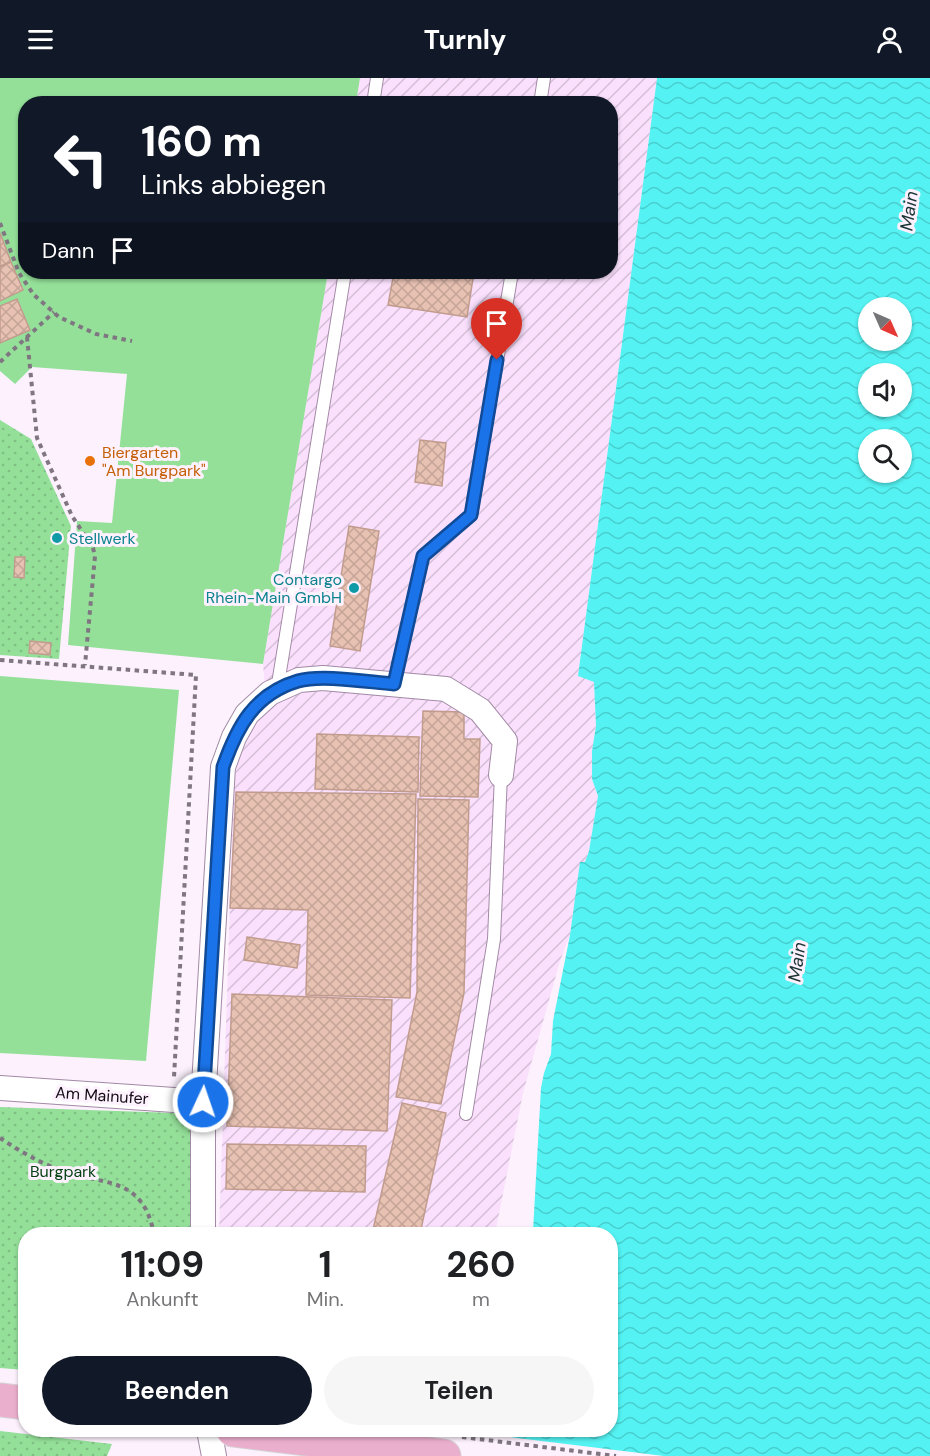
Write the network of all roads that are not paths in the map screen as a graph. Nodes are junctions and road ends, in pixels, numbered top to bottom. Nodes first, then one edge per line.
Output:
1 (377, 78) edge
2 (544, 78) edge
3 (374, 96) edge
4 (541, 96) edge
5 (344, 279) edge
6 (511, 279) edge
7 (394, 684) junction
8 (277, 690) junction
9 (501, 775) joint
10 (0, 1088) edge
11 (203, 1102) junction
12 (466, 1114) dead end
13 (203, 1227) edge
14 (0, 1400) edge
15 (18, 1402) edge
16 (210, 1437) edge
17 (327, 1437) edge
18 (447, 1446) edge
19 (214, 1456) edge

1 - 3 lane
2 - 4 lane
5 - 8 lane
6 - 7 lane
7 - 8 street
7 - 9 street
8 - 11 street
9 - 12 lane
10 - 11 street, Am Mainufer
11 - 13 street
14 - 15 main road
16 - 19 street
17 - 18 main road

